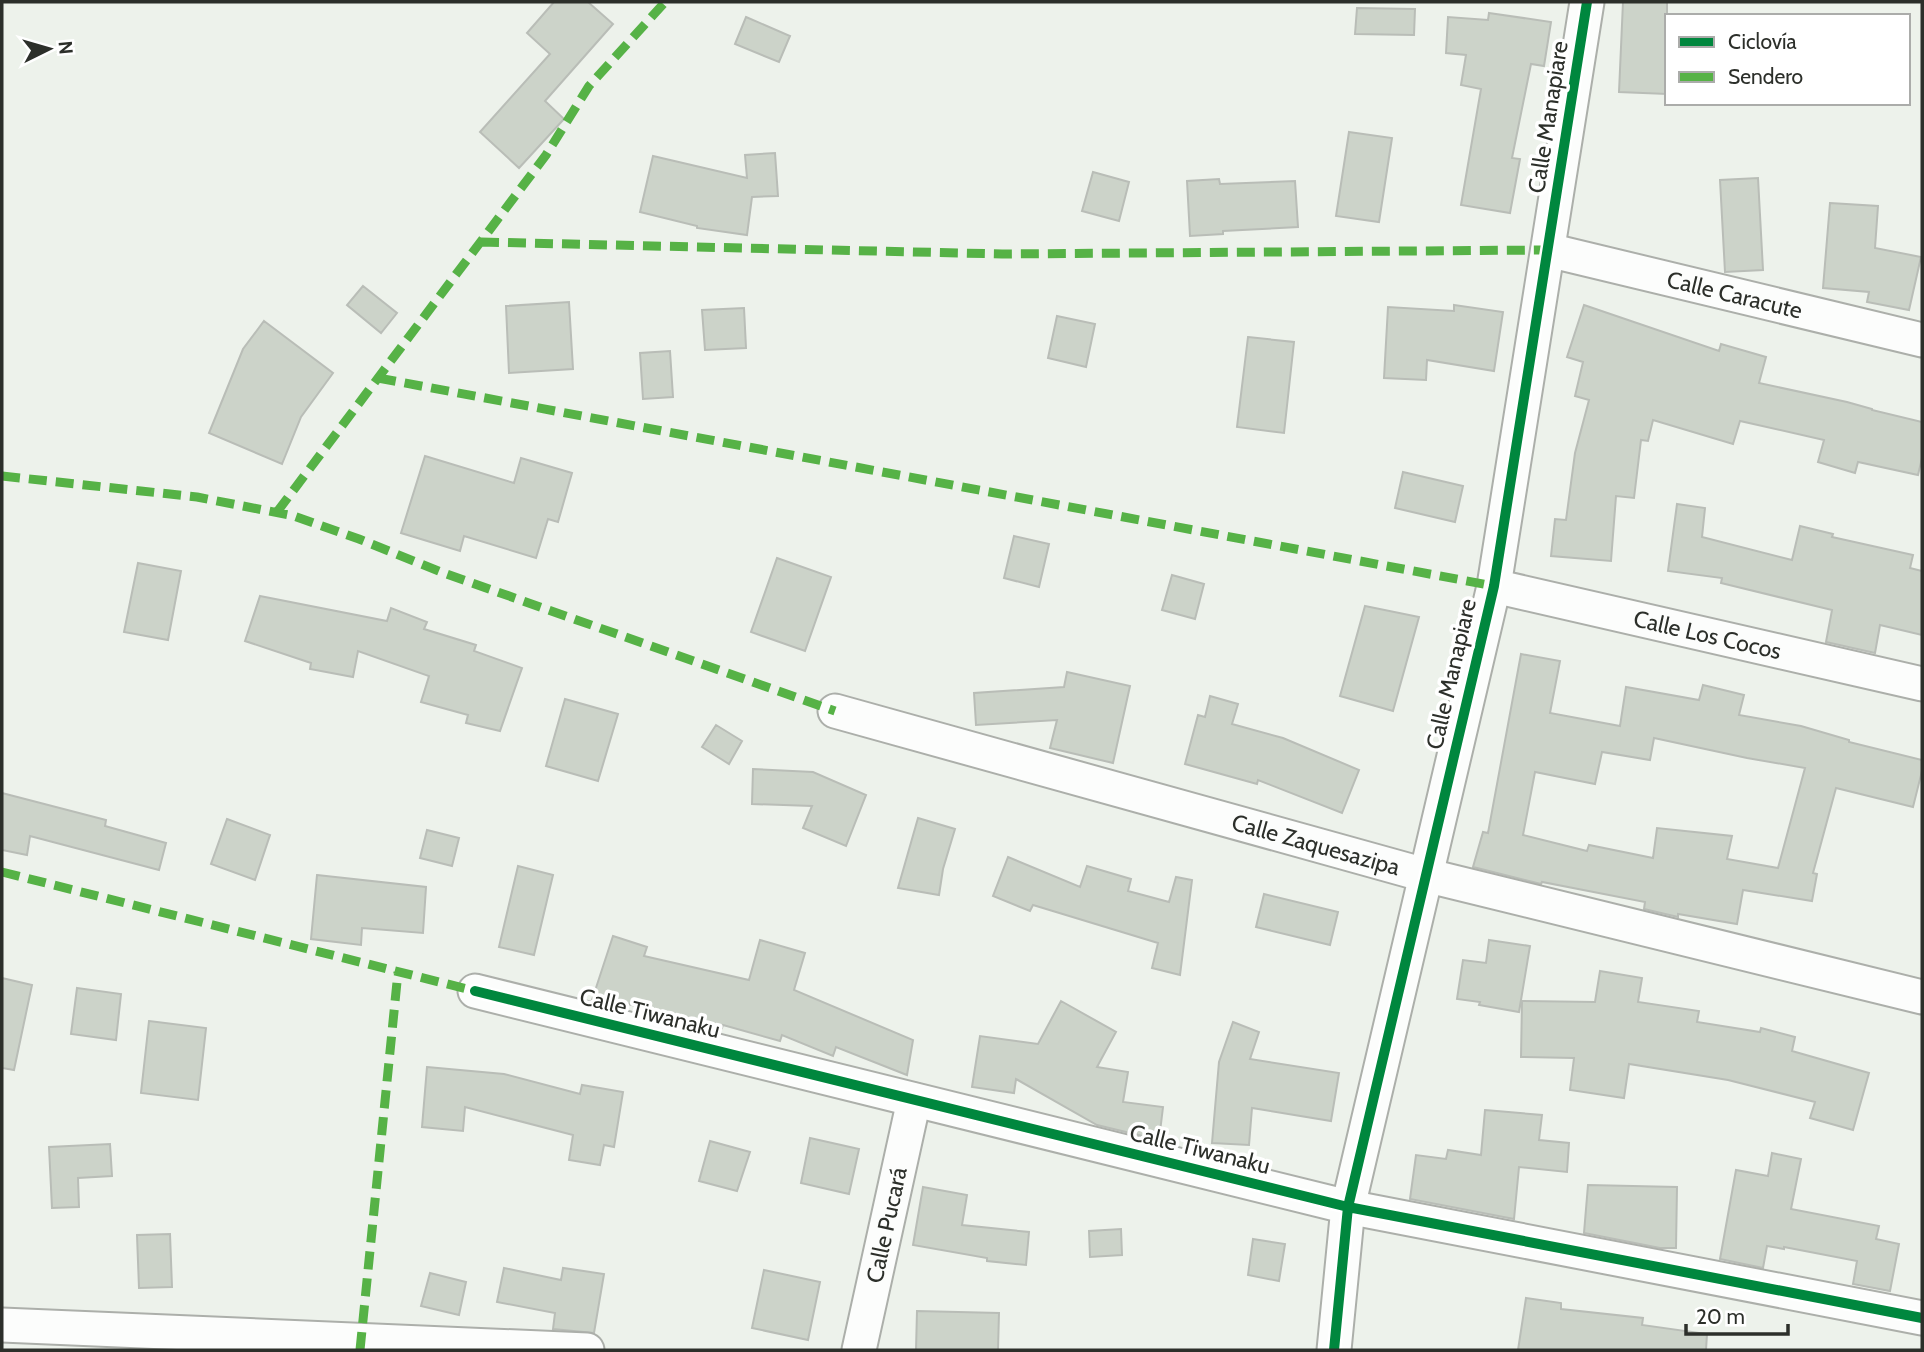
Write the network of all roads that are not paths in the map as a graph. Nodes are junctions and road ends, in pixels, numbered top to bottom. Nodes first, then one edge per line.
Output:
1 (1587, 2) edge
2 (1548, 250) junction
3 (1922, 340) edge
4 (1494, 586) junction
5 (1922, 684) edge
6 (835, 711) dead end
7 (1425, 875) junction
8 (475, 991) dead end
9 (1922, 997) edge
10 (915, 1100) junction
11 (1348, 1207) junction
12 (1922, 1318) edge
13 (2, 1325) edge
14 (587, 1350) edge
15 (859, 1350) edge
16 (1335, 1350) edge

1 - 2 street, Calle Manapiare
2 - 3 street, Calle Caracute
2 - 4 street, Calle Manapiare
4 - 5 street, Calle Los Cocos
4 - 7 street, Calle Manapiare
6 - 7 street, Calle Zaquesazipa
7 - 9 street, Calle Zaquesazipa
7 - 11 street, Calle Manapiare
8 - 10 street, Calle Tiwanaku
10 - 11 street, Calle Tiwanaku
10 - 15 street, Calle Pucará
11 - 12 street, Calle Tiwanaku
11 - 16 street, Calle Manapiare
13 - 14 street

